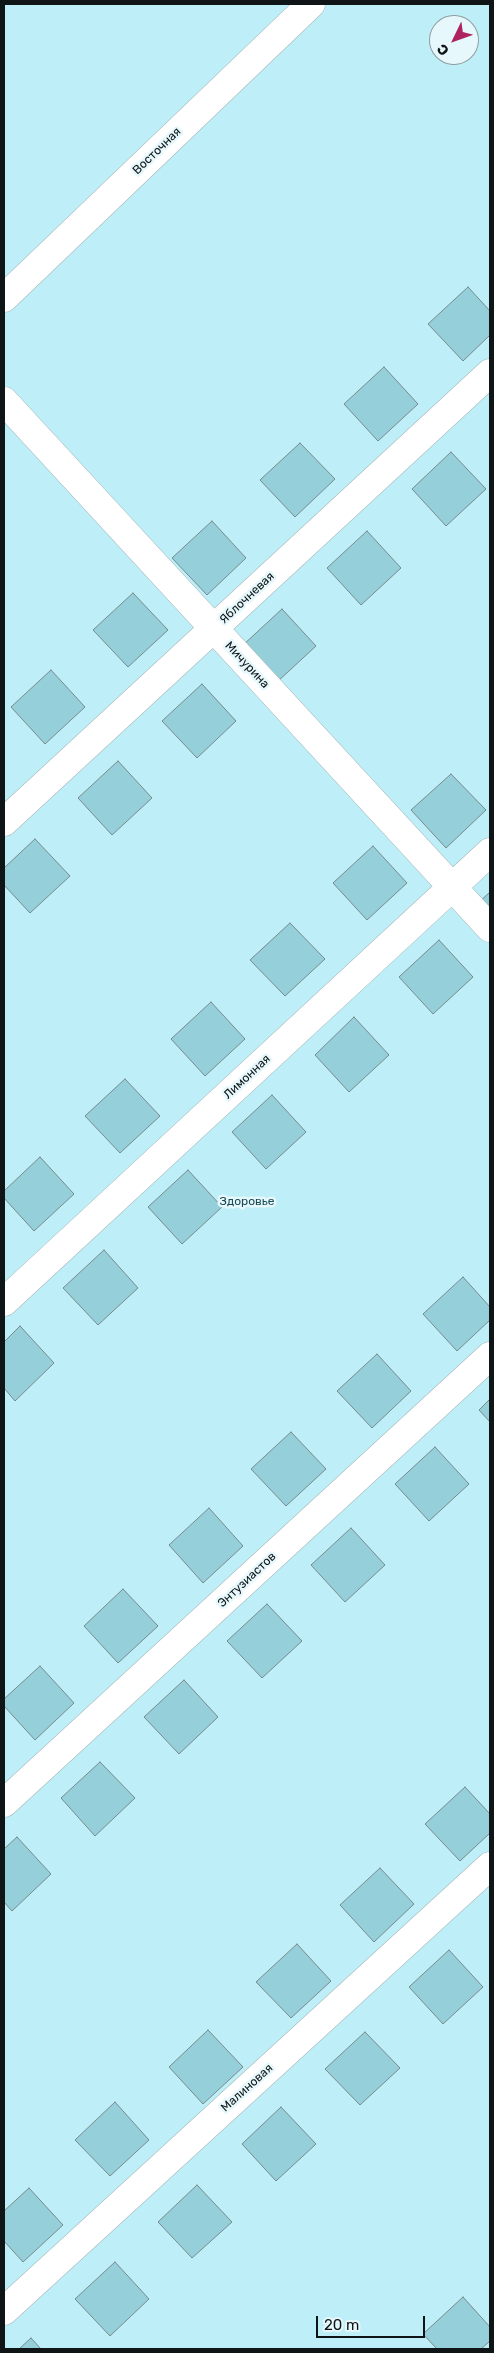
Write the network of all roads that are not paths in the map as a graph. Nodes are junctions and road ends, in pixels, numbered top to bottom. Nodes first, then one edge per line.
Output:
1 (311, 4) edge
2 (4, 298) edge
3 (490, 373) edge
4 (4, 401) edge
5 (214, 629) junction
6 (4, 822) edge
7 (490, 852) edge
8 (453, 887) junction
9 (490, 928) edge
10 (4, 1302) edge
11 (490, 1356) edge
12 (4, 1803) edge
13 (490, 1866) edge
14 (4, 2311) edge

1 - 2 street, Восточная
3 - 5 street, Яблочневая
4 - 5 street, Мичурина
5 - 6 street, Яблочневая
5 - 8 street, Мичурина
7 - 8 street, Лимонная
8 - 9 street, Мичурина
8 - 10 street, Лимонная
11 - 12 street, Энтузиастов
13 - 14 street, Малиновая

